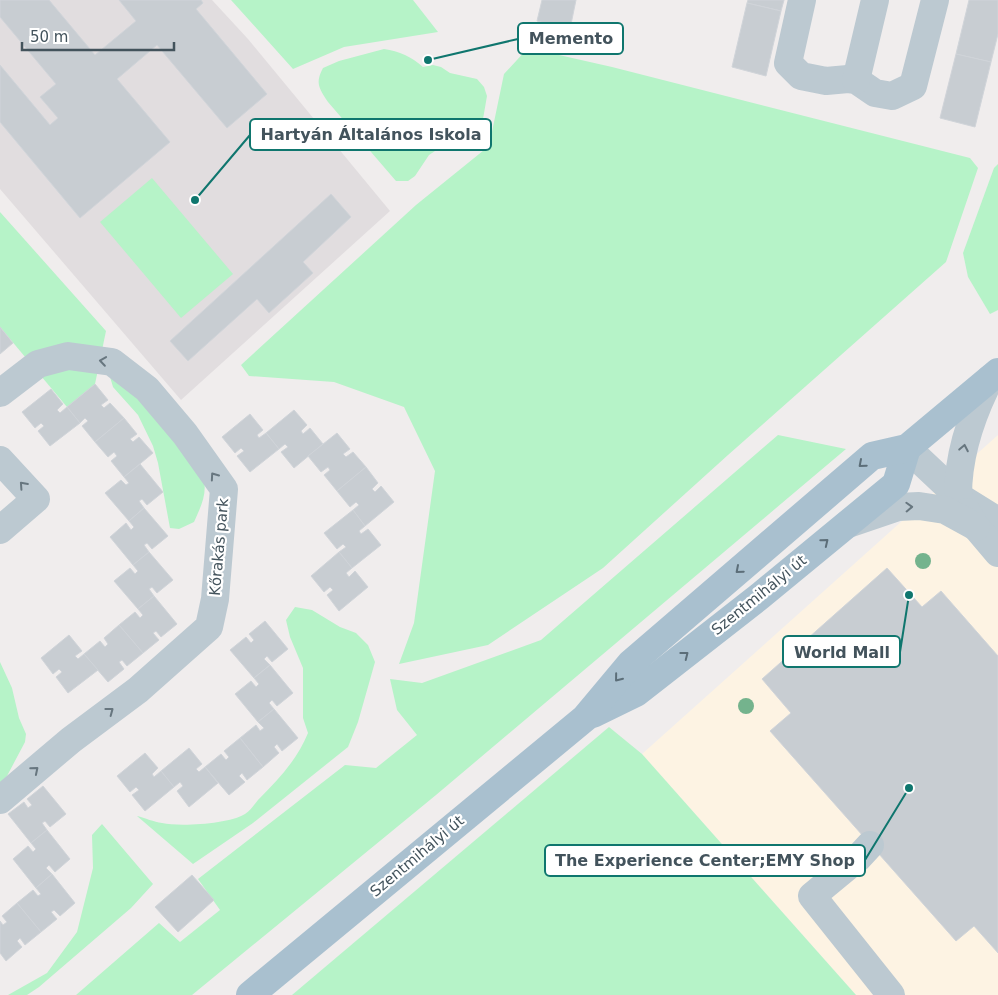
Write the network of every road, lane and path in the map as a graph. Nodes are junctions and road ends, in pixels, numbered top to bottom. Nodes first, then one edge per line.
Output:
1 (802, 0) edge
2 (875, 0) edge
3 (935, 0) edge
4 (856, 80) junction
5 (994, 376) edge
6 (0, 393) edge
7 (907, 448) junction
8 (0, 460) edge
9 (958, 496) junction
10 (991, 518) edge
11 (846, 525) junction
12 (0, 530) edge
13 (998, 553) edge
14 (585, 718) junction
15 (0, 800) edge
16 (870, 845) dead end
17 (250, 995) edge
18 (891, 995) edge

1 - 4 street
2 - 4 street
3 - 4 street
5 - 7 main road, Szentmihályi út
9 -> 5 street
15 -> 6 street, Kőrakás park
7 - 9 street
7 - 11 main road, Szentmihályi út
7 -> 14 main road, Szentmihályi út
12 -> 8 street
9 - 10 street
11 -> 10 street
10 - 13 street
14 -> 11 main road, Szentmihályi út
14 - 17 main road, Szentmihályi út
16 - 18 street

